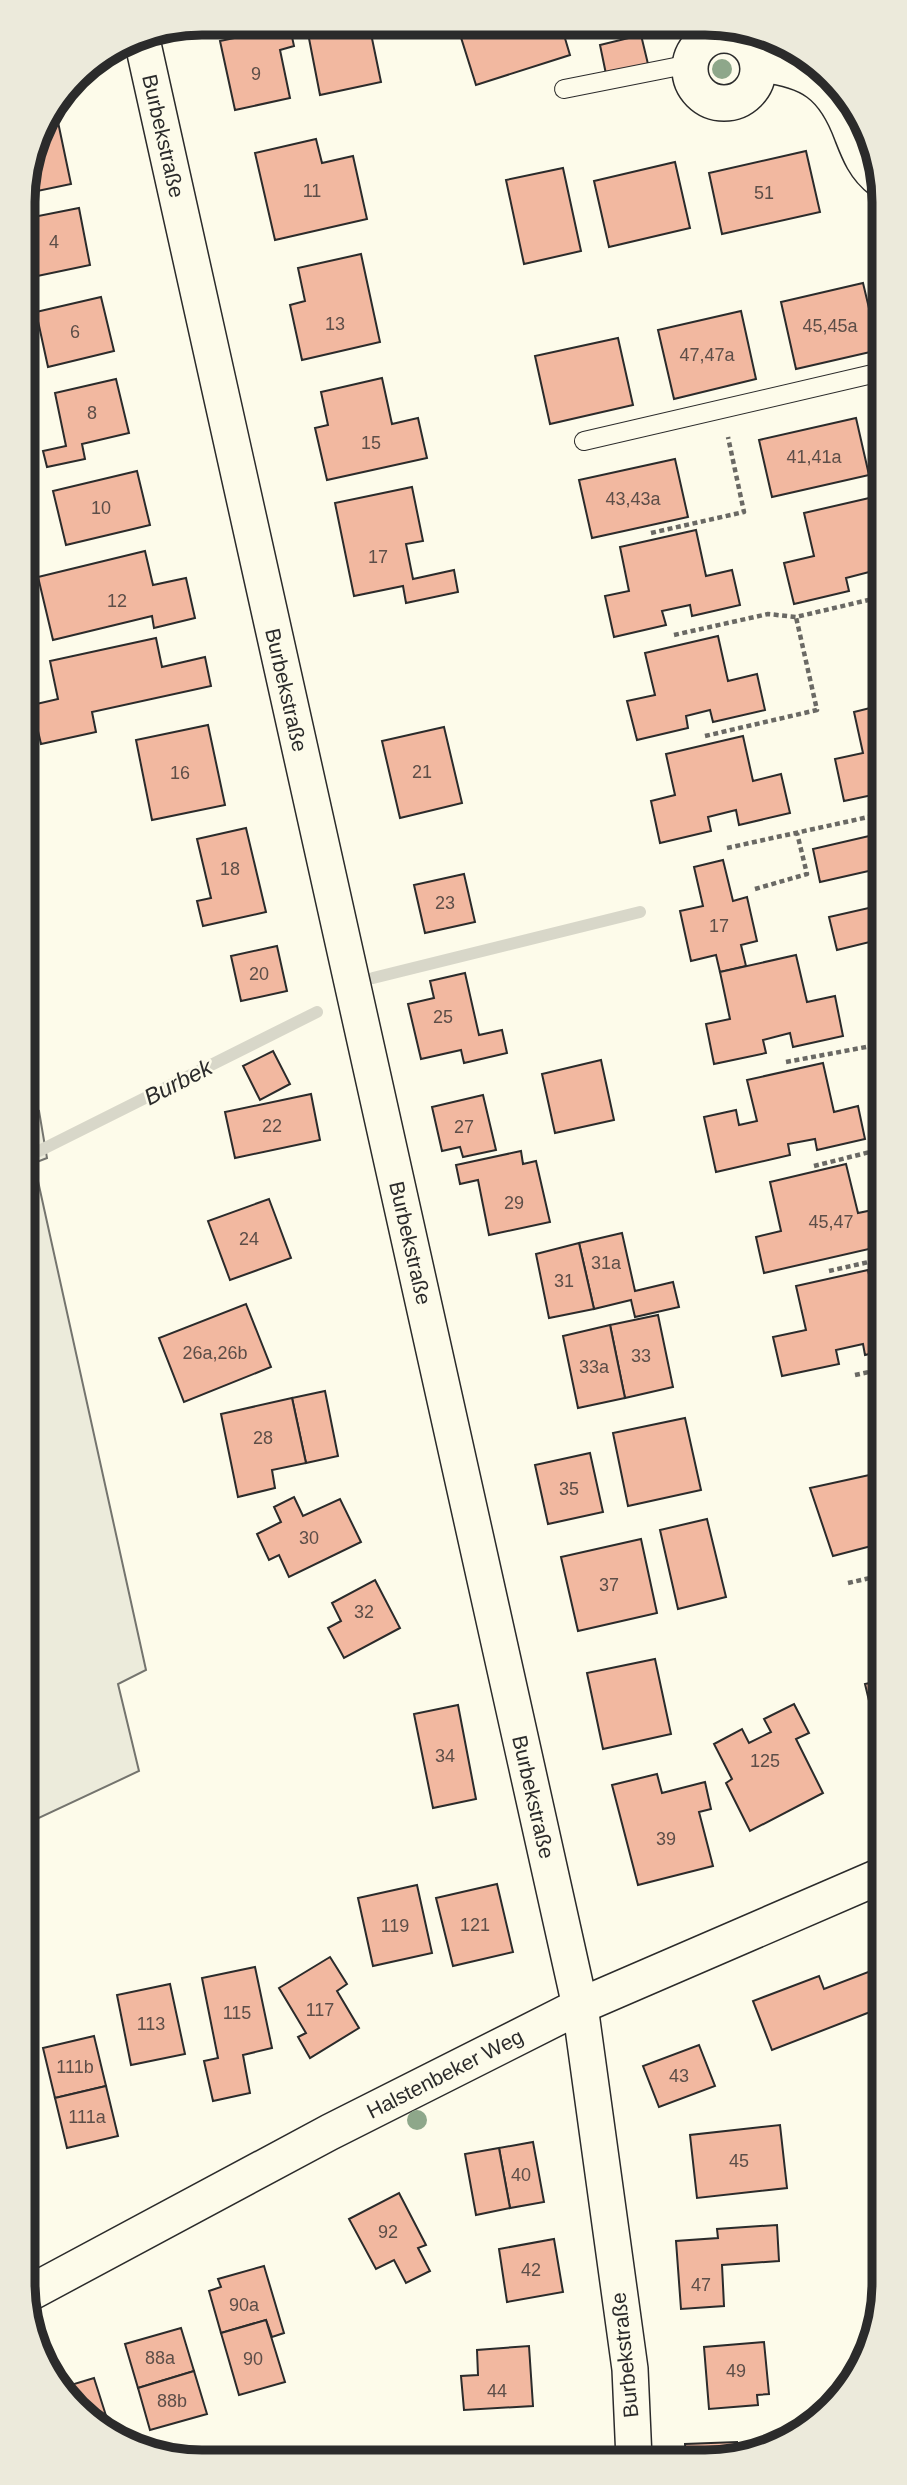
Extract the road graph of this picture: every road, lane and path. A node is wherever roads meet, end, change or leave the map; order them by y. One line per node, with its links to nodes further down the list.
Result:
1 (722, 36): 4 (street)
2 (739, 39): 5 (street)
3 (143, 46): 33 (street, Burbekstraße)
4 (690, 64): 5 (street); 6 (lane)
5 (758, 64): 7 (street)
6 (564, 89)
7 (828, 90)
8 (834, 96): 9 (street)
9 (868, 165)
10 (872, 374): 11 (lane)
11 (721, 409): 12 (lane); 13 (path)
12 (584, 441)
13 (651, 533)
14 (872, 599): 15 (path)
15 (796, 617): 16 (path); 17 (path)
16 (674, 635)
17 (705, 736)
18 (872, 816): 19 (path)
19 (797, 833): 20 (path); 21 (path)
20 (727, 848)
21 (755, 889)
22 (872, 1046): 23 (path)
23 (786, 1062)
24 (872, 1152): 25 (path)
25 (814, 1166)
26 (872, 1261): 27 (path)
27 (829, 1271)
28 (872, 1371): 29 (path)
29 (855, 1375)
30 (872, 1577): 31 (path)
31 (848, 1583)
32 (872, 1880): 33 (street, Halstenbeker Weg)
33 (580, 2006): 34 (street, Halstenbeker Weg); 35 (street, Burbekstraße)
34 (35, 2289)
35 (634, 2450)

